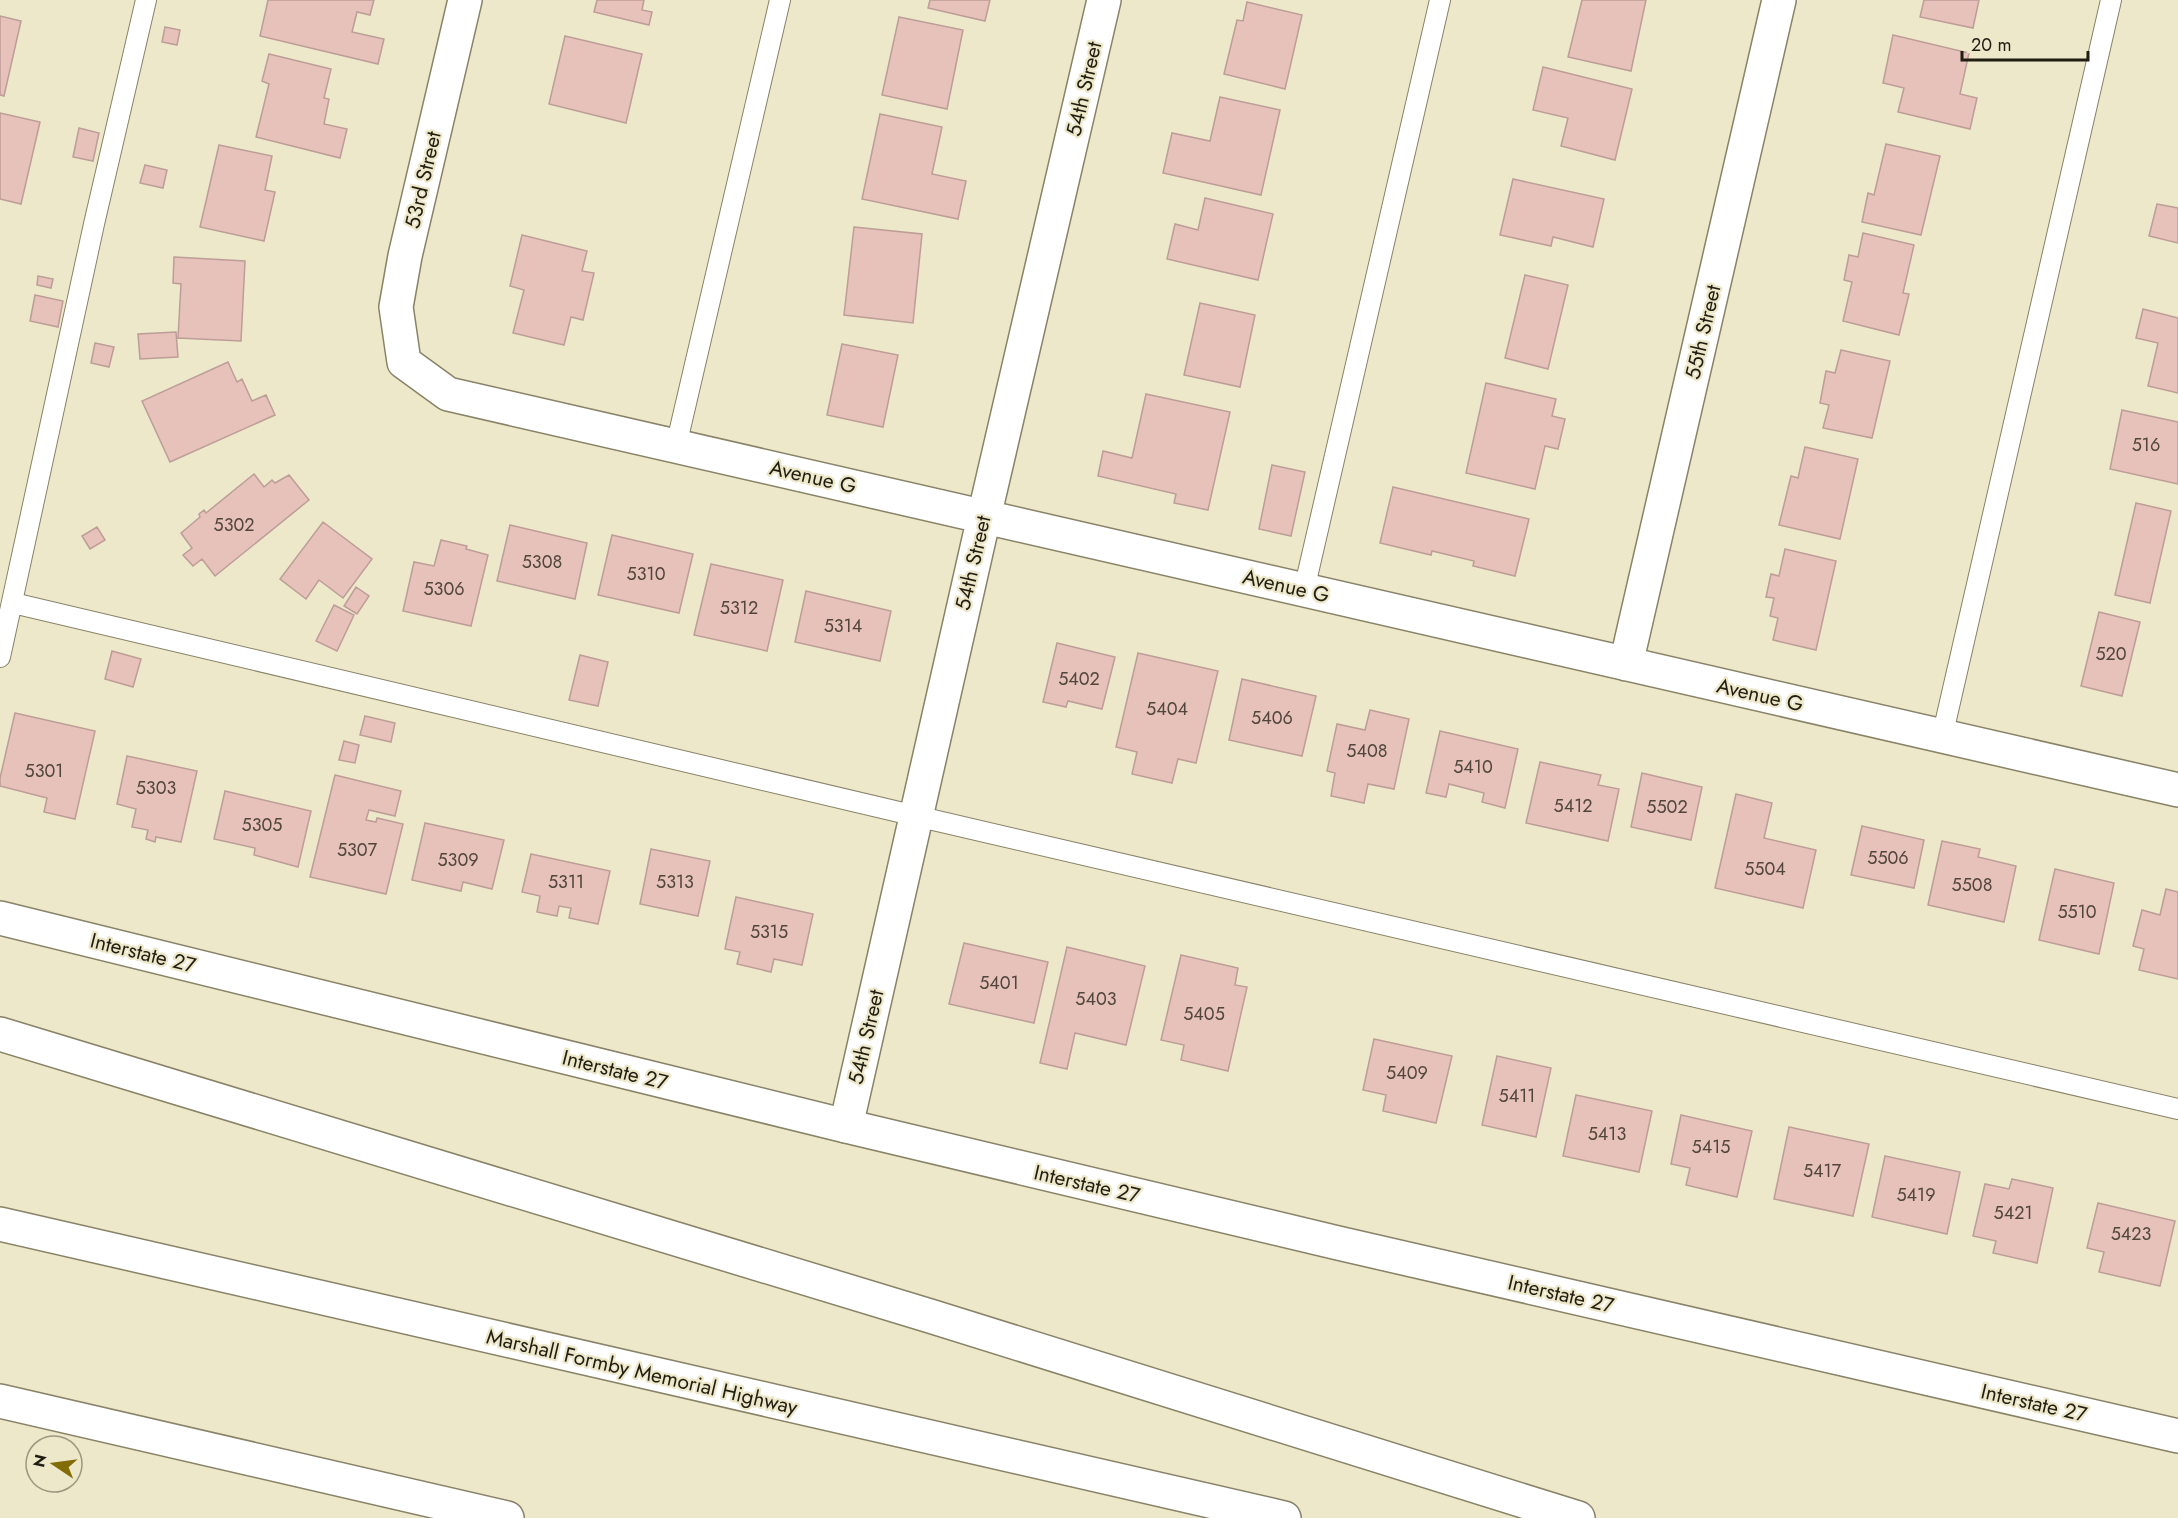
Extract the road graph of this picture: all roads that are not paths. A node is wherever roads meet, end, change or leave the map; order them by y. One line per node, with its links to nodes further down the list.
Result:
1 (146, 0): 12 (lane)
2 (465, 0): 8 (main road, 53rd Street)
3 (780, 0): 9 (lane)
4 (1104, 0): 10 (main road, 54th Street)
5 (1440, 0): 11 (lane)
6 (1779, 0): 14 (main road, 55th Street)
7 (2111, 0): 15 (lane)
8 (404, 362): 9 (main road, Avenue G)
9 (676, 446): 10 (main road, Avenue G)
10 (984, 517): 11 (main road, Avenue G); 17 (main road, 54th Street)
11 (1304, 590): 14 (main road, Avenue G)
12 (13, 603): 13 (lane); 17 (lane)
13 (0, 657)
14 (1626, 664): 15 (main road, Avenue G)
15 (1942, 737): 16 (main road, Avenue G)
16 (2178, 790)
17 (916, 816): 20 (lane); 21 (main road, 54th Street)
18 (0, 918): 21 (main road, Interstate 27)
19 (0, 1034): 27 (main road)
20 (2178, 1109)
21 (846, 1126): 24 (main road, Interstate 27)
22 (0, 1224): 26 (main road, Marshall Formby Memorial Highway)
23 (0, 1401): 25 (main road)
24 (2178, 1436)
25 (507, 1518)
26 (1284, 1518)
27 (1578, 1518)

